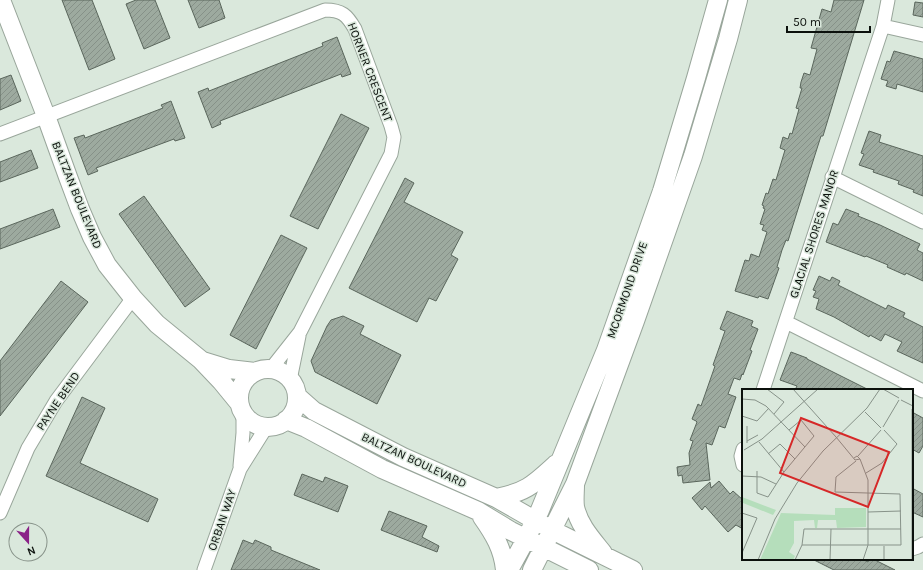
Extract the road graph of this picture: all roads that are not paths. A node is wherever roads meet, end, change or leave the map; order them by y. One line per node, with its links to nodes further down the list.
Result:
1 (0, 0): 7 (main road, BALTZAN BOULEVARD)
2 (718, 0): 22 (main road, MCORMOND DRIVE)
3 (738, 0): 24 (main road, MCORMOND DRIVE)
4 (888, 0): 5 (street, GLACIAL SHORES MANOR)
5 (883, 26): 6 (street); 9 (street, GLACIAL SHORES MANOR)
6 (923, 35)
7 (46, 116): 8 (street, HORNER CRESCENT); 11 (main road, BALTZAN BOULEVARD); 13 (street, HORNER CRESCENT)
8 (0, 134)
9 (832, 177): 10 (street); 12 (street, GLACIAL SHORES MANOR)
10 (923, 222)
11 (133, 298): 14 (main road, BALTZAN BOULEVARD); 27 (street, PAYNE BEND)
12 (786, 322): 17 (street, GLACIAL SHORES MANOR); 18 (street)
13 (300, 332): 15 (street, HORNER CRESCENT); 16 (street, HORNER CRESCENT)
14 (201, 360): 15 (main road, BALTZAN BOULEVARD); 19 (main road, BALTZAN BOULEVARD)
15 (263, 371): 16 (main road); 19 (main road)
16 (293, 388): 20 (main road); 25 (main road, BALTZAN BOULEVARD)
17 (763, 389)
18 (923, 391)
19 (241, 408): 21 (main road); 23 (street, ORBAN WAY)
20 (286, 420): 21 (main road); 26 (main road, BALTZAN BOULEVARD)
21 (267, 426): 23 (street, ORBAN WAY)
22 (560, 460): 25 (main road); 28 (main road, MCORMOND DRIVE)
23 (240, 469): 34 (street, ORBAN WAY)
24 (575, 484): 29 (main road, MCORMOND DRIVE); 33 (main road)
25 (496, 498): 28 (main road, BALTZAN BOULEVARD)
26 (478, 511): 28 (main road, BALTZAN BOULEVARD); 35 (main road)
27 (0, 513)
28 (531, 529): 29 (main road); 31 (main road); 36 (main road, MCORMOND DRIVE)
29 (552, 530): 31 (main road, MCORMOND DRIVE); 33 (main road)
30 (923, 544): 32 (street)
31 (543, 548): 37 (main road, MCORMOND DRIVE); 38 (main road)
32 (913, 549)
33 (607, 558): 39 (main road)
34 (204, 570)
35 (505, 570)
36 (509, 570)
37 (532, 570)
38 (589, 570)
39 (633, 570)

